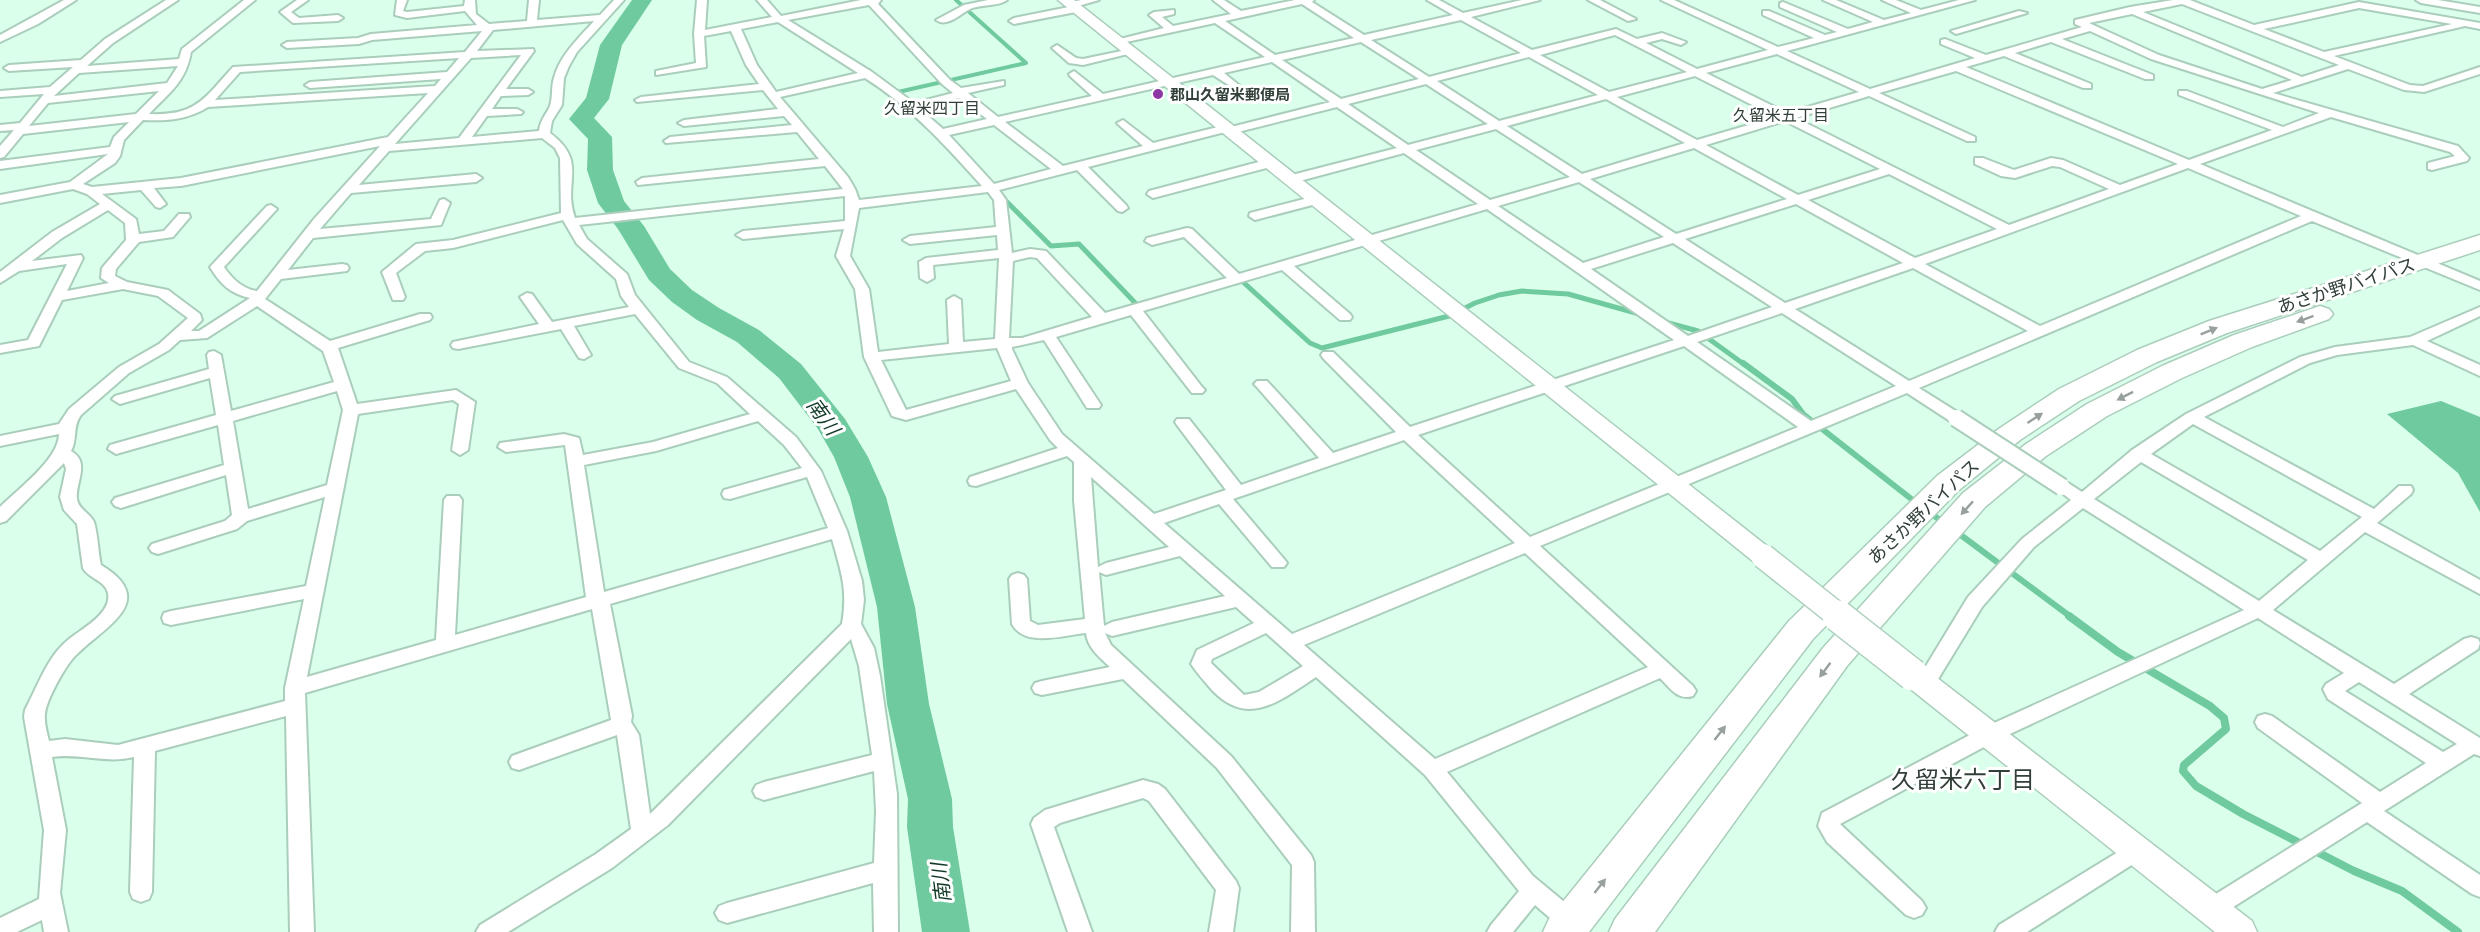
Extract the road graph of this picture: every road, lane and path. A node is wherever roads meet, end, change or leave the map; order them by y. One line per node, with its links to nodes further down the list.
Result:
1 (71, 0): 59 (street)
2 (173, 0): 76 (street)
3 (250, 0): 74 (street)
4 (303, 0): 37 (street)
5 (402, 0): 26 (street)
6 (534, 0): 46 (street)
7 (619, 0): 38 (street)
8 (702, 0): 56 (street)
9 (762, 0): 39 (street)
10 (884, 0): 23 (street)
11 (1002, 0): 41 (street)
12 (1094, 0): 27 (street)
13 (1218, 0): 35 (street)
14 (1305, 0): 35 (street); 60 (street)
15 (1432, 0): 36 (street)
16 (1535, 0): 36 (street)
17 (1593, 0): 40 (street)
18 (1694, 0): 25 (street)
19 (1828, 0): 44 (street)
20 (1887, 0): 32 (street)
21 (2181, 0): 29 (street); 51 (street)
22 (2421, 0): 30 (street)
23 (868, 1): 39 (street); 100 (street)
24 (1960, 1): 32 (street)
25 (1671, 2): 67 (street)
26 (469, 4): 52 (street)
27 (1070, 4): 43 (street); 65 (street)
28 (1783, 6): 55 (street)
29 (2130, 10): 50 (street); 88 (street)
30 (2480, 10)
31 (1171, 12): 53 (street)
32 (1926, 12): 44 (street); 47 (street)
33 (1766, 13): 57 (street)
34 (2022, 13): 47 (street)
35 (1240, 15): 42 (street)
36 (1461, 16): 60 (street); 70 (street)
37 (338, 18)
38 (600, 18): 46 (street); 128 (street)
39 (779, 19): 49 (street); 83 (street)
40 (1631, 19)
41 (941, 20)
42 (1217, 20): 53 (street); 73 (street)
43 (1014, 21)
44 (1883, 23): 55 (street)
45 (2467, 23): 48 (street); 51 (street); 71 (street)
46 (532, 25): 52 (street)
47 (1973, 26): 54 (street)
48 (2480, 26)
49 (735, 28): 56 (street); 97 (street)
50 (2089, 28): 58 (street); 103 (street)
51 (2253, 28): 71 (street)
52 (489, 29): 64 (street); 69 (street)
53 (1171, 29): 65 (street)
54 (1956, 31)
55 (1846, 32): 57 (street)
56 (699, 34): 82 (street)
57 (1823, 38): 67 (street)
58 (2049, 38): 68 (street); 86 (street)
59 (0, 39)
60 (1365, 39): 73 (street); 87 (street)
61 (1636, 42): 62 (street); 70 (street); 81 (street)
62 (1681, 42)
63 (1945, 42): 72 (street)
64 (287, 45)
65 (1124, 46): 66 (street); 89 (street)
66 (1057, 48)
67 (1776, 50): 81 (street); 101 (street)
68 (2003, 52): 72 (street); 94 (street)
69 (469, 54): 85 (street); 99 (street); 110 (street)
70 (1529, 54): 87 (street); 105 (street)
71 (2324, 56): 75 (street)
72 (1984, 58): 77 (street)
73 (1275, 59): 80 (street); 109 (street)
74 (184, 62): 76 (street); 92 (street)
75 (2349, 65): 79 (street); 88 (street)
76 (79, 67): 78 (street); 96 (street)
77 (1956, 67): 101 (street); 141 (street)
78 (9, 69)
79 (2480, 70)
80 (1216, 72): 89 (street); 93 (street)
81 (1695, 72): 105 (street); 117 (street)
82 (660, 73)
83 (868, 74): 97 (street); 127 (street)
84 (1074, 74): 106 (street)
85 (451, 75): 91 (street); 95 (street)
86 (2149, 77)
87 (1427, 80): 109 (street); 121 (street)
88 (2301, 80): 103 (street)
89 (1168, 82): 106 (street); 125 (street)
90 (1000, 83): 100 (street)
91 (310, 85)
92 (171, 86): 107 (street); 116 (street)
93 (1235, 86)
94 (2087, 86)
95 (438, 89): 110 (street); 132 (street)
96 (53, 90): 104 (street); 107 (street)
97 (769, 91): 108 (street); 113 (street)
98 (528, 92): 99 (street)
99 (498, 93): 114 (street)
100 (960, 93): 111 (street); 118 (street)
101 (1867, 93): 117 (street); 129 (street)
102 (2183, 93): 126 (street)
103 (2262, 93): 115 (street)
104 (0, 94)
105 (1607, 96): 121 (street); 133 (street)
106 (1100, 97): 118 (street)
107 (44, 100): 123 (street)
108 (641, 100)
109 (1339, 102): 125 (street); 135 (street)
110 (205, 104): 116 (street)
111 (918, 105)
112 (517, 112): 114 (street)
113 (786, 112): 119 (street); 124 (street)
114 (483, 113): 131 (street)
115 (2331, 113): 126 (street); 144 (street)
116 (140, 117): 123 (street); 136 (street)
117 (1784, 117): 133 (street); 146 (street)
118 (995, 120): 127 (street); 145 (street)
119 (684, 123)
120 (1123, 123): 134 (street)
121 (1497, 126): 135 (street); 148 (street)
122 (0, 128): 123 (street)
123 (21, 128): 137 (street)
124 (800, 128): 130 (street); 139 (street)
125 (1228, 129): 134 (street); 140 (street)
126 (2284, 131): 141 (street)
127 (941, 132): 153 (street)
128 (544, 134): 131 (street); 171 (street)
129 (1971, 139)
130 (670, 141)
131 (462, 142): 132 (street)
132 (389, 144): 152 (street); 155 (street)
133 (1696, 144): 148 (street); 161 (street)
134 (1151, 147): 143 (street)
135 (1409, 149): 149 (street); 165 (street)
136 (115, 150): 142 (street); 151 (street)
137 (1, 151)
138 (1979, 161): 154 (street)
139 (828, 162): 150 (street); 159 (street)
140 (1270, 163): 149 (street); 157 (street)
141 (2189, 164): 154 (street); 169 (street)
142 (0, 165)
143 (1079, 165): 145 (street); 166 (street)
144 (2432, 166)
145 (1060, 170): 153 (street)
146 (1890, 170): 161 (street); 174 (street)
147 (476, 178): 155 (street)
148 (1578, 178): 165 (street); 178 (street)
149 (1292, 179): 160 (street)
150 (642, 182)
151 (74, 185): 156 (street); 158 (street)
152 (144, 185): 156 (street); 163 (street)
153 (992, 188): 159 (street); 173 (street)
154 (2120, 189): 174 (street)
155 (347, 190): 175 (street)
156 (92, 191): 164 (street)
157 (1153, 194)
158 (0, 199)
159 (851, 199): 171 (street); 172 (street)
160 (1316, 200): 168 (street); 181 (street)
161 (1799, 200): 178 (street); 186 (street)
162 (444, 203): 175 (street)
163 (160, 204)
164 (108, 205): 177 (street); 188 (street)
165 (1489, 205): 181 (street); 190 (street)
166 (1122, 208)
167 (271, 209): 201 (street)
168 (1256, 216)
169 (2312, 216): 184 (street); 212 (street)
170 (184, 217): 177 (street)
171 (569, 219): 199 (street); 203 (street)
172 (851, 224): 176 (street); 224 (street)
173 (1003, 230): 179 (street); 183 (street)
174 (2008, 230): 186 (street)
175 (310, 234): 192 (street)
176 (743, 235)
177 (133, 239): 196 (street)
178 (1673, 239): 190 (street); 205 (street)
179 (910, 240)
180 (1152, 241): 195 (street)
181 (1368, 241): 187 (street); 229 (street)
182 (2480, 242): 184 (highway, あさか野バイパス)
183 (1006, 256): 193 (street); 209 (street); 217 (street)
184 (2418, 262): 191 (street); 317 (highway, あさか野バイパス, one-way to 184)
185 (2480, 262): 191 (highway, あさか野バイパス)
186 (1912, 264): 205 (street); 212 (street)
187 (1284, 265): 195 (street); 208 (street)
188 (18, 267): 194 (street); 198 (street)
189 (342, 268): 192 (street)
190 (1581, 268): 216 (street)
191 (2448, 273): 197 (street); 327 (highway, あさか野バイパス, one-way to 327)
192 (276, 275): 201 (street)
193 (927, 278)
194 (0, 279)
195 (1236, 279): 204 (street)
196 (123, 285): 198 (street); 214 (street)
197 (2480, 286)
198 (57, 297): 221 (street)
199 (398, 297)
200 (527, 297): 211 (street)
201 (258, 298): 214 (street); 219 (street)
202 (954, 300): 220 (street)
203 (638, 309): 210 (street); 235 (street)
204 (1134, 309): 209 (street); 231 (street)
205 (1781, 309): 216 (street); 230 (street)
206 (2480, 311): 215 (street)
207 (425, 317): 219 (street)
208 (1345, 317)
209 (1102, 319): 213 (street)
210 (565, 324): 211 (street); 222 (street)
211 (548, 327): 218 (street)
212 (2038, 331): 230 (street)
213 (1048, 335): 217 (street); 233 (street)
214 (179, 336): 240 (street)
215 (2414, 340): 225 (street); 236 (street)
216 (1686, 341): 229 (street); 239 (street)
217 (1004, 343): 220 (street); 226 (street)
218 (458, 345)
219 (327, 346): 227 (street)
220 (956, 347): 224 (street)
221 (0, 349)
222 (584, 355)
223 (1328, 355): 241 (street)
224 (871, 357): 226 (street)
225 (2480, 371)
226 (1020, 383): 248 (street)
227 (343, 384): 234 (street); 237 (street)
228 (1262, 384): 249 (street)
229 (1549, 385): 241 (street); 254 (street)
230 (1908, 387): 239 (street); 260 (street, bridge)
231 (1197, 390)
232 (120, 399): 237 (street)
233 (1093, 405)
234 (351, 410): 245 (street); 255 (street)
235 (762, 415): 250 (street); 252 (street)
236 (2192, 417): 247 (street); 264 (street)
237 (224, 418): 244 (street); 251 (street)
238 (1183, 422): 258 (street)
239 (1809, 427): 254 (street)
240 (67, 428): 242 (street); 246 (street)
241 (1407, 434): 249 (street); 267 (street)
242 (0, 441)
243 (506, 447): 250 (street)
244 (116, 449)
245 (460, 450)
246 (63, 453): 262 (street); 300 (street)
247 (2138, 454): 260 (street); 270 (street)
248 (1075, 456): 253 (street); 265 (street); 282 (street)
249 (1330, 460): 258 (street)
250 (575, 461): 277 (street)
251 (232, 468): 261 (street); 263 (street)
252 (812, 470): 257 (street); 266 (street)
253 (976, 481)
254 (1671, 484): 267 (street); 290 (street, bridge)
255 (334, 489): 263 (street); 275 (street)
256 (2405, 490): 264 (street)
257 (730, 494)
258 (1230, 495): 265 (street); 271 (street)
259 (453, 500): 284 (street)
260 (2083, 500): 278 (street); 290 (street)
261 (121, 502)
262 (0, 517)
263 (241, 517): 268 (street)
264 (2370, 520): 270 (street); 274 (street)
265 (1153, 521): 269 (street)
266 (838, 531): 277 (street); 281 (street)
267 (1528, 543): 283 (street); 287 (street)
268 (158, 548)
269 (1184, 549): 272 (street); 276 (street)
270 (2322, 560): 278 (street)
271 (1278, 563)
272 (1106, 569)
273 (1018, 579): 282 (street)
274 (2480, 588)
275 (314, 591): 279 (street); 294 (street)
276 (1241, 599): 280 (street); 282 (street)
277 (600, 601): 284 (street); 296 (street)
278 (2260, 610): 289 (street); 297 (street)
279 (171, 618)
280 (1269, 624): 283 (street); 286 (street)
281 (851, 625): 301 (street); 307 (street)
282 (1103, 627): 288 (street)
283 (1290, 643): 286 (street)
284 (445, 644): 294 (street)
285 (2471, 644): 293 (street)
286 (1317, 667): 304 (street)
287 (1662, 669): 292 (street); 304 (street)
288 (1126, 671): 291 (street); 325 (street)
289 (2360, 672): 293 (street); 303 (street)
290 (1919, 679): 297 (street)
291 (1042, 688)
292 (1686, 692)
293 (2394, 694): 299 (street)
294 (295, 697): 298 (street); 320 (street)
295 (2265, 722): 306 (street)
296 (620, 724): 302 (street); 307 (street)
297 (1990, 734): 308 (street); 314 (street)
298 (145, 746): 300 (street); 312 (street)
299 (2476, 746): 303 (street)
300 (40, 752): 313 (street)
301 (883, 760): 305 (street); 309 (street)
302 (519, 762)
303 (2443, 763): 306 (street)
304 (1432, 769): 311 (street)
305 (764, 791)
306 (2373, 807): 310 (street); 315 (street)
307 (642, 833): 321 (street)
308 (2136, 850): 315 (street); 328 (street)
309 (885, 870): 316 (street); 322 (street)
310 (2480, 887)
311 (1533, 891): 317 (street); 326 (street)
312 (141, 892)
313 (51, 904): 318 (street); 319 (street)
314 (1914, 908)
315 (2211, 909): 329 (street)
316 (727, 913)
317 (1568, 927)
318 (0, 929)
319 (56, 932)
320 (302, 932)
321 (488, 932)
322 (886, 932)
323 (1080, 932): 324 (street)
324 (1221, 932)
325 (1303, 932)
326 (1499, 932)
327 (1630, 932)
328 (2007, 932)
329 (2240, 932)

